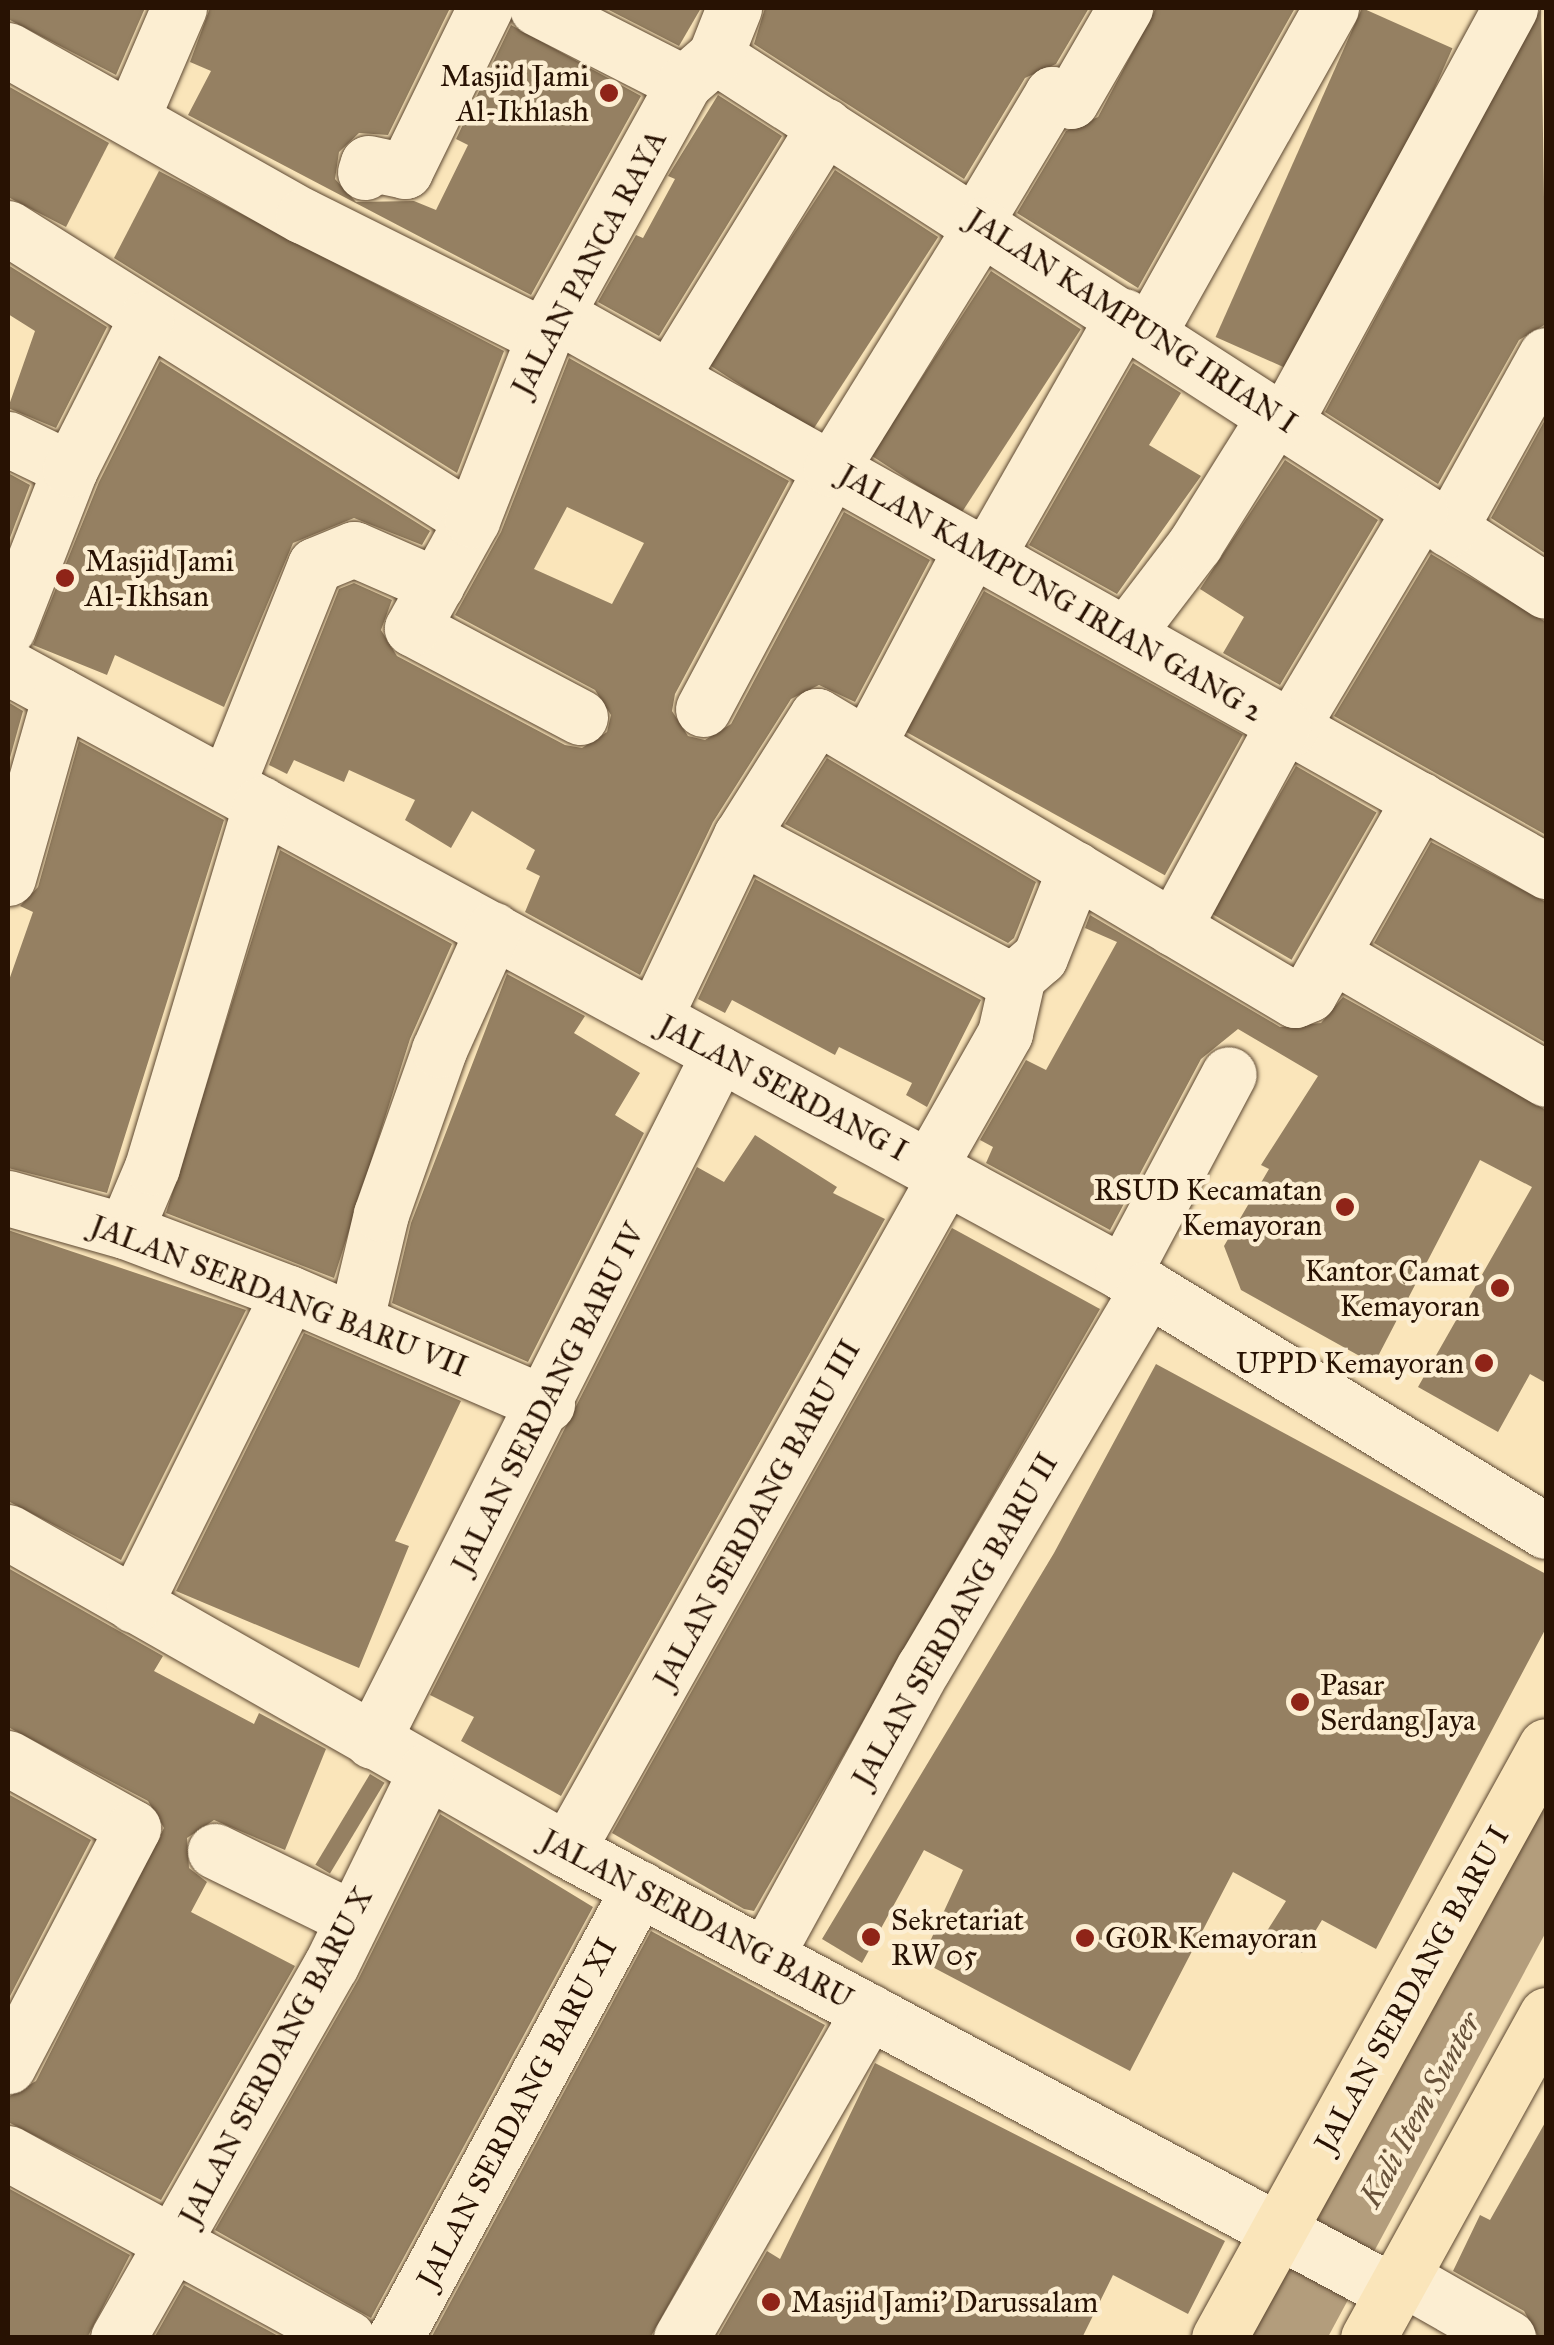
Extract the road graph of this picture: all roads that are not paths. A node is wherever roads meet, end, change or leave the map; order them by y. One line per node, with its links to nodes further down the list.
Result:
1 (180, 8): 9 (street)
2 (485, 8): 11 (street)
3 (542, 8): 7 (street, JALAN KAMPUNG IRIAN I)
4 (1125, 8): 13 (street)
5 (1331, 8): 16 (street)
6 (1510, 8): 19 (street)
7 (711, 49): 10 (street, JALAN KAMPUNG IRIAN I); 15 (street, JALAN PANCA RAYA)
8 (8, 50): 9 (street, JALAN KAMPUNG IRIAN GANG 2)
9 (132, 117): 15 (street, JALAN KAMPUNG IRIAN GANG 2)
10 (821, 132): 13 (street, JALAN KAMPUNG IRIAN I); 18 (street)
11 (365, 172)
12 (8, 228): 14 (street)
13 (977, 229): 16 (street, JALAN KAMPUNG IRIAN I); 21 (street)
14 (146, 318): 22 (street); 23 (street)
15 (550, 326): 18 (street, JALAN KAMPUNG IRIAN GANG 2); 23 (street, JALAN PANCA RAYA)
16 (1127, 326): 19 (street, JALAN KAMPUNG IRIAN I); 25 (street)
17 (1546, 356): 24 (street)
18 (672, 376): 21 (street, JALAN KAMPUNG IRIAN GANG 2)
19 (1275, 422): 24 (street, JALAN KAMPUNG IRIAN I); 29 (street)
20 (8, 439): 22 (street)
21 (831, 468): 25 (street, JALAN KAMPUNG IRIAN GANG 2); 32 (street)
22 (70, 469): 28 (street)
23 (472, 520): 26 (street, JALAN PANCA RAYA)
24 (1424, 521): 27 (street, JALAN KAMPUNG IRIAN I); 34 (street)
25 (981, 550): 29 (street, JALAN KAMPUNG IRIAN GANG 2); 35 (street)
26 (436, 585): 33 (street, JALAN PANCA RAYA); 36 (street)
27 (1546, 590)
28 (8, 628)
29 (1127, 633): 34 (street, JALAN KAMPUNG IRIAN GANG 2)
30 (8, 667): 31 (street, JALAN SERDANG I)
31 (60, 695): 36 (street, JALAN SERDANG I); 41 (street)
32 (703, 709)
33 (580, 717)
34 (1287, 727): 37 (street, JALAN KAMPUNG IRIAN GANG 2); 42 (street)
35 (868, 744): 38 (street); 39 (street)
36 (244, 794): 43 (street, JALAN SERDANG I); 52 (street)
37 (1420, 799): 40 (street, JALAN KAMPUNG IRIAN GANG 2); 44 (street)
38 (741, 836): 45 (street); 46 (street)
39 (1075, 869): 42 (street); 45 (street)
40 (1546, 871)
41 (8, 878)
42 (1173, 928): 44 (street)
43 (493, 930): 46 (street, JALAN SERDANG I); 55 (street)
44 (1333, 954): 49 (street)
45 (1010, 976): 50 (street)
46 (654, 1018): 47 (street, JALAN SERDANG I)
47 (719, 1054): 50 (street, JALAN SERDANG I); 56 (street, JALAN SERDANG BARU IV)
48 (1229, 1074): 53 (street, JALAN SERDANG BARU II)
49 (1546, 1078)
50 (937, 1172): 53 (street, JALAN SERDANG I); 64 (street, JALAN SERDANG BARU III)
51 (12, 1211): 52 (street, JALAN SERDANG BARU VII)
52 (125, 1231): 54 (street, JALAN SERDANG BARU VII)
53 (1135, 1280): 57 (street, JALAN SERDANG I); 68 (street, JALAN SERDANG BARU II)
54 (289, 1293): 55 (street, JALAN SERDANG BARU VII); 59 (street)
55 (356, 1318): 56 (street, JALAN SERDANG BARU VII)
56 (547, 1404): 60 (street, JALAN SERDANG BARU IV)
57 (1546, 1531)
58 (8, 1532): 59 (street, JALAN SERDANG BARU)
59 (134, 1604): 60 (street, JALAN SERDANG BARU)
60 (372, 1740): 63 (street, JALAN SERDANG BARU)
61 (1546, 1746): 73 (main road, JALAN SERDANG BARU I)
62 (8, 1758): 71 (street)
63 (426, 1771): 64 (street, JALAN SERDANG BARU); 67 (street, JALAN SERDANG BARU X)
64 (567, 1850): 66 (street, JALAN SERDANG BARU)
65 (214, 1851): 67 (street)
66 (639, 1888): 68 (street, JALAN SERDANG BARU); 78 (street, JALAN SERDANG BARU XI)
67 (352, 1918): 74 (street, JALAN SERDANG BARU X)
68 (766, 1955): 69 (street, JALAN SERDANG BARU)
69 (868, 2011): 73 (street, JALAN SERDANG BARU); 79 (street)
70 (1546, 2015): 75 (main road)
71 (8, 2066)
72 (8, 2153): 74 (street)
73 (1289, 2238): 75 (street, JALAN SERDANG BARU); 80 (main road, JALAN SERDANG BARU I)
74 (172, 2246): 76 (street, JALAN SERDANG BARU X); 77 (street)
75 (1386, 2298): 81 (street, JALAN SERDANG BARU)
76 (118, 2338)
77 (348, 2338)
78 (396, 2338)
79 (681, 2338)
80 (1219, 2338)
81 (1508, 2338)

